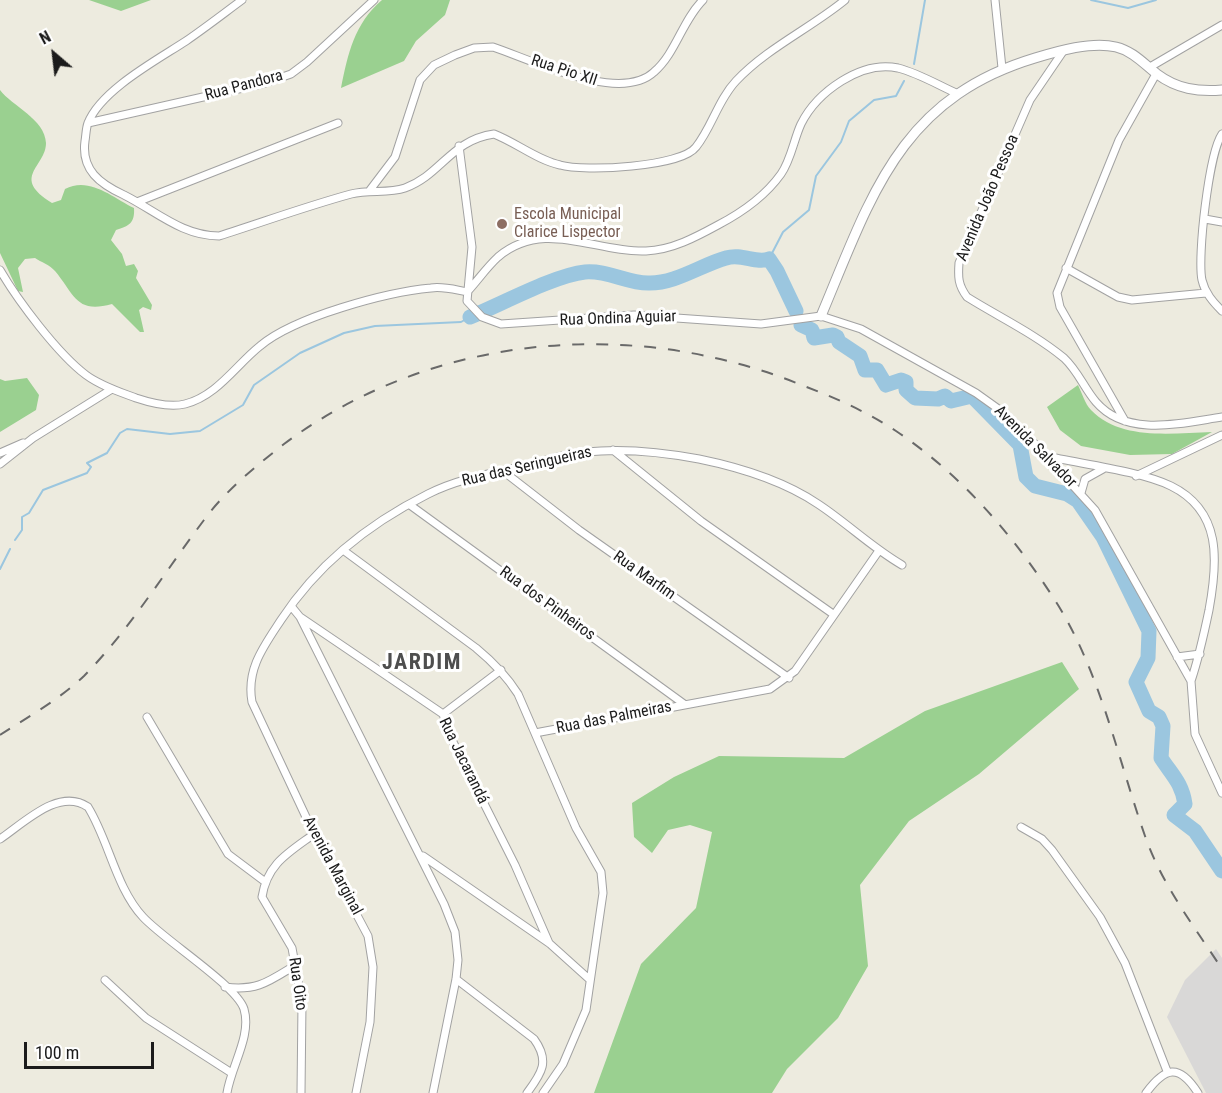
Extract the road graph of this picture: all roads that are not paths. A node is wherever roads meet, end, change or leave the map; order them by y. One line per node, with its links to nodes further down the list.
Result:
1 (242, 0): 12 (street)
2 (374, 0): 12 (street, Rua Pandora)
3 (704, 0): 16 (street, Rua Pio XII)
4 (845, 0): 15 (street)
5 (996, 0): 8 (street)
6 (1222, 25): 9 (street)
7 (1064, 50): 8 (street); 9 (street); 28 (street, Avenida João Pessoa)
8 (1002, 68): 11 (street)
9 (1153, 70): 10 (street); 20 (street)
10 (1222, 90)
11 (956, 93): 22 (street); 25 (street)
12 (88, 123): 17 (street)
13 (338, 123): 17 (street)
14 (1220, 139): 18 (street)
15 (459, 146): 16 (street); 22 (street, Rua Ondina Aguiar)
16 (370, 190): 17 (street)
17 (137, 202)
18 (1205, 219): 19 (street); 23 (street)
19 (1222, 222)
20 (1066, 268): 23 (street); 28 (street)
21 (0, 270): 26 (street)
22 (468, 292): 25 (street, Rua Ondina Aguiar); 26 (street)
23 (1206, 293): 24 (street)
24 (1222, 311)
25 (821, 316): 33 (street, Avenida Salvador)
26 (112, 389): 30 (street)
27 (1222, 417): 28 (street)
28 (1125, 421)
29 (1222, 435): 37 (street)
30 (33, 438): 32 (street); 34 (street)
31 (613, 450): 36 (street, Rua das Seringueiras); 42 (street, Rua das Seringueiras); 46 (street)
32 (0, 453)
33 (1046, 456): 35 (street); 38 (street, Avenida Salvador)
34 (0, 464)
35 (1103, 469): 37 (street); 38 (street)
36 (503, 471): 39 (street, Rua das Seringueiras); 52 (street, Rua Marfim)
37 (1136, 476): 40 (street)
38 (1081, 493): 50 (street, Avenida Salvador)
39 (410, 505): 41 (street, Rua das Seringueiras); 54 (street, Rua dos Pinheiros)
40 (1218, 538): 43 (street)
41 (343, 550): 45 (street, Rua das Seringueiras); 51 (street)
42 (878, 552): 44 (street, Rua das Seringueiras); 46 (street)
43 (1220, 564): 49 (street)
44 (902, 566)
45 (291, 606): 47 (street, Rua Jacarandá); 48 (street, Rua das Seringueiras)
46 (833, 614): 52 (street)
47 (300, 617): 55 (street, Rua Jacarandá); 62 (street)
48 (262, 649): 60 (street, Avenida Marginal)
49 (1200, 654): 50 (street); 53 (street)
50 (1177, 657): 53 (street, Avenida Salvador)
51 (501, 670): 55 (street); 57 (street)
52 (789, 678): 54 (street, Rua das Palmeiras)
53 (1191, 681): 58 (street, Avenida Salvador)
54 (684, 704): 57 (street, Rua das Palmeiras)
55 (443, 714): 64 (street, Rua Jacarandá)
56 (147, 717): 63 (street)
57 (535, 733): 67 (street, Rua das Palmeiras)
58 (1222, 793)
59 (1021, 827): 70 (street)
60 (314, 834): 63 (street); 74 (street, Avenida Marginal)
61 (0, 839): 69 (street)
62 (421, 855): 64 (street); 66 (street)
63 (264, 881): 65 (street, Rua Oito)
64 (549, 943): 67 (street)
65 (294, 966): 69 (street); 73 (street, Rua Oito)
66 (456, 979): 75 (street); 76 (street)
67 (589, 979): 77 (street, Rua das Palmeiras)
68 (105, 980): 71 (street)
69 (225, 987): 71 (street)
70 (1167, 1071): 78 (street); 79 (street)
71 (231, 1072): 72 (street)
72 (227, 1093)
73 (301, 1093)
74 (356, 1093)
75 (433, 1093)
76 (527, 1093)
77 (543, 1093)
78 (1146, 1093)
79 (1198, 1093)

